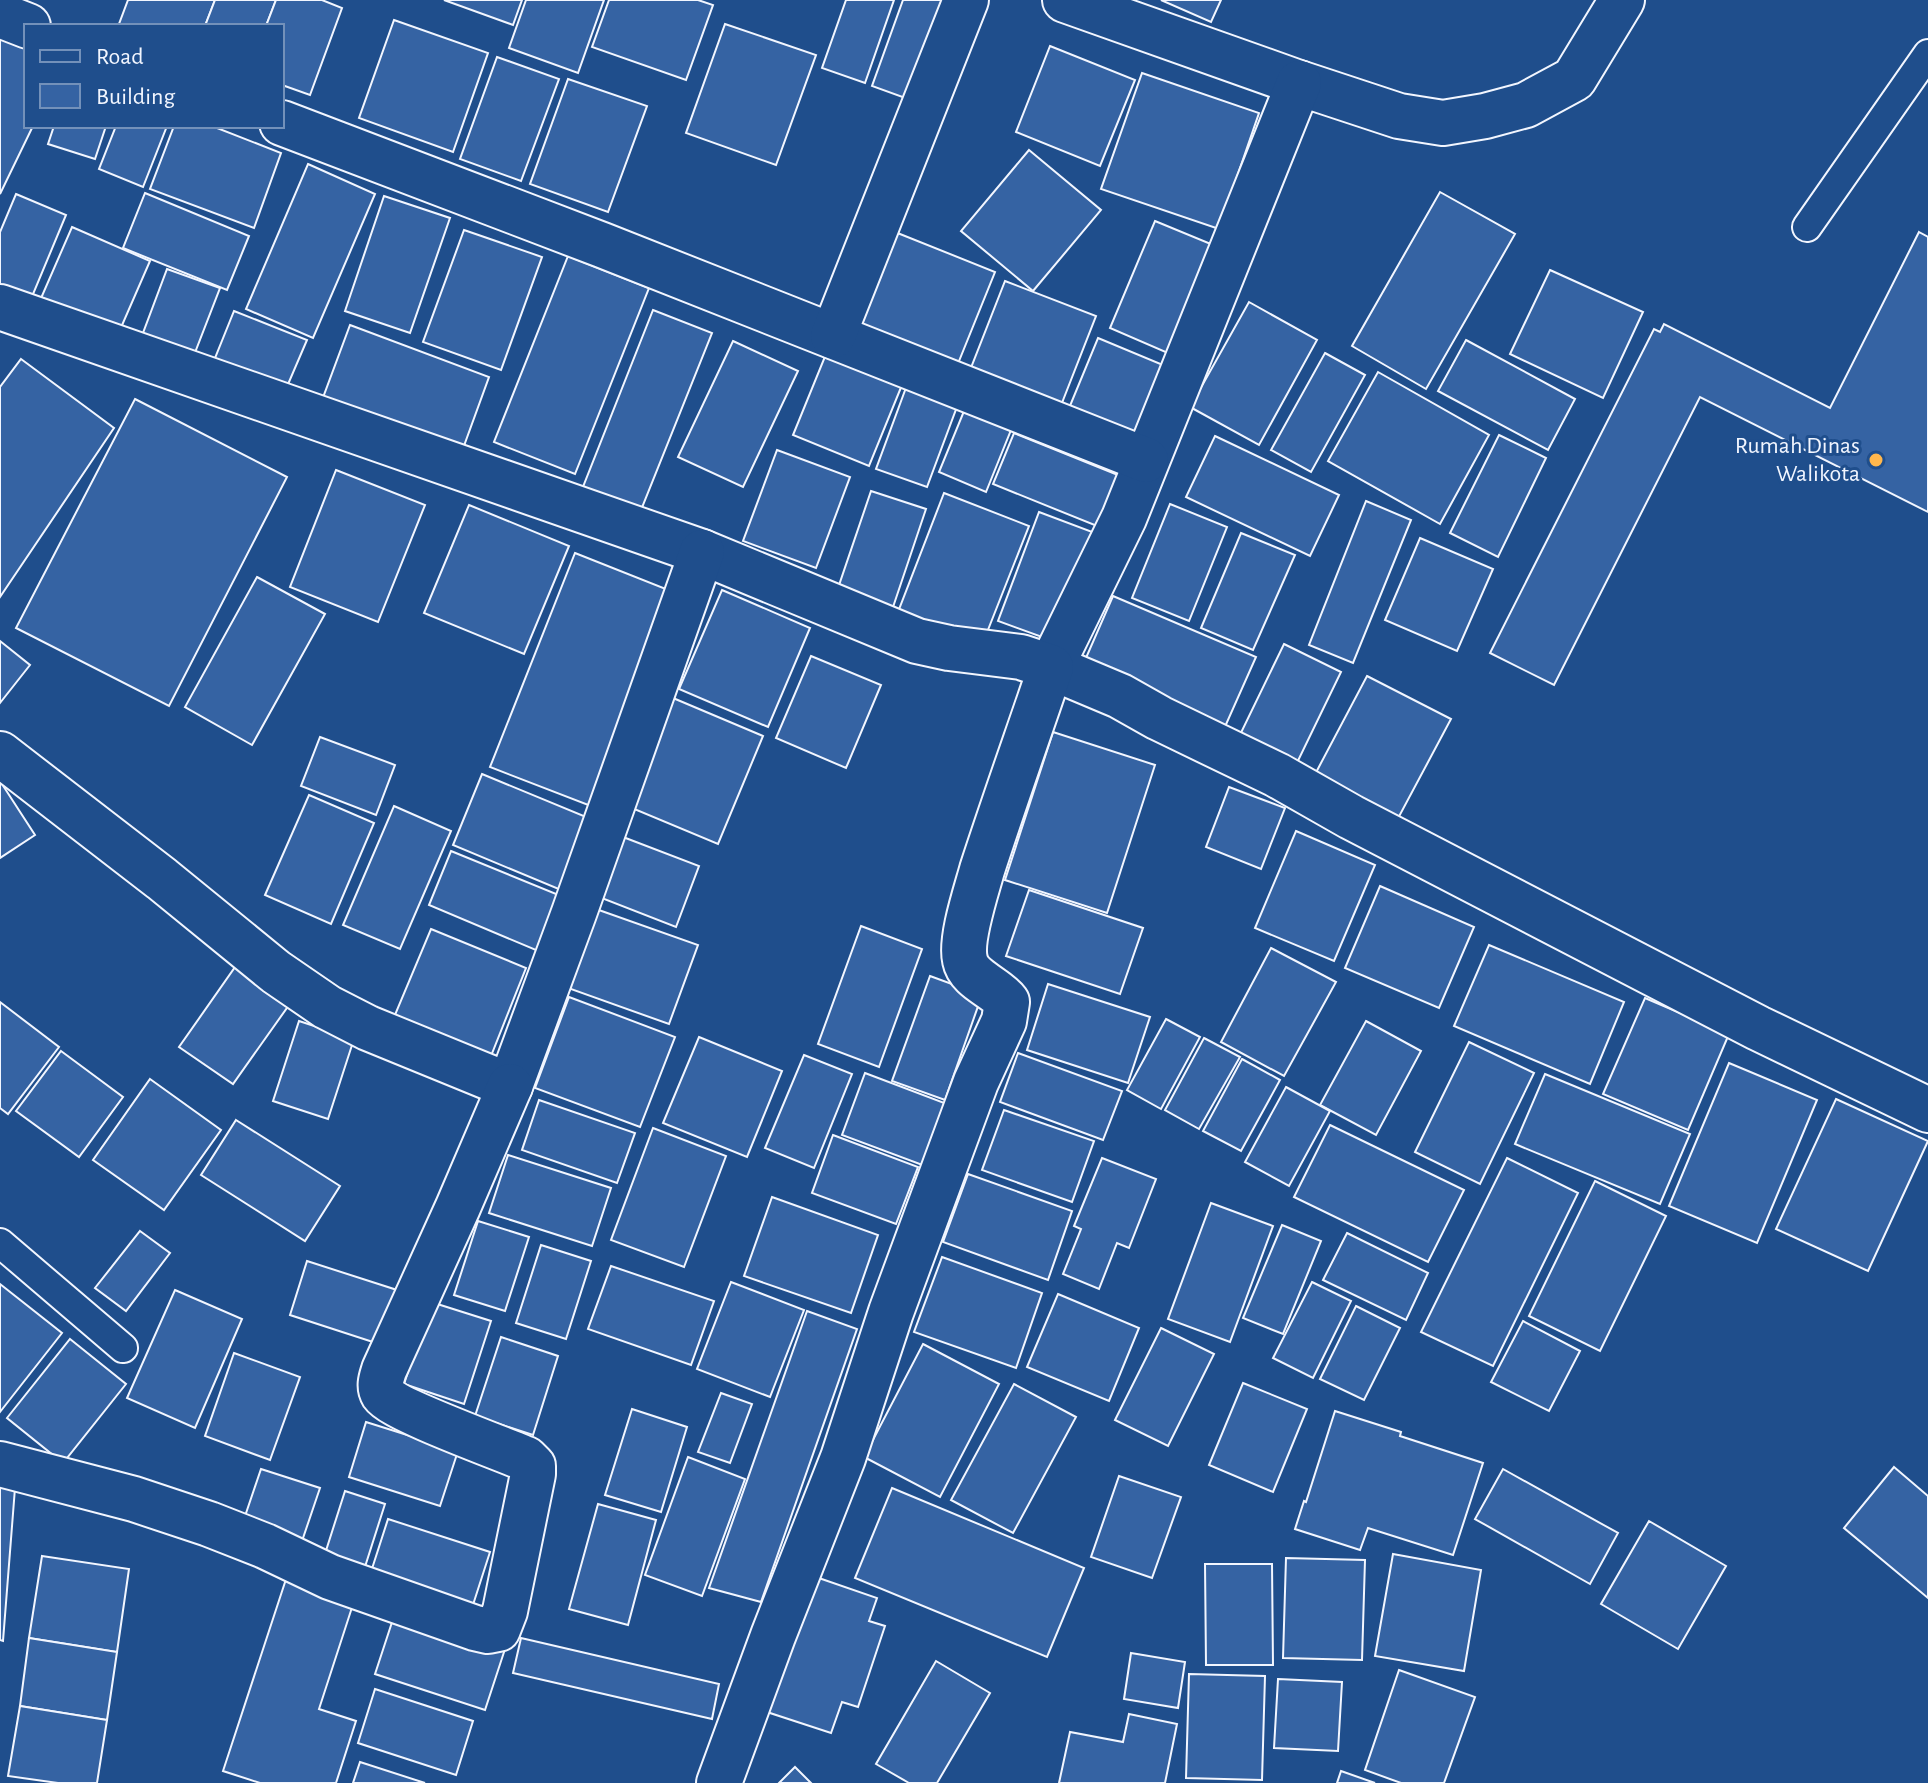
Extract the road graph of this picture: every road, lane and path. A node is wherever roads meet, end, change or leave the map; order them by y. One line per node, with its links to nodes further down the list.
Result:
1 (966, 0): 11 (street)
2 (1065, 0): 7 (street)
3 (1622, 0): 7 (street)
4 (0, 15): 5 (street)
5 (24, 24)
6 (1928, 54): 9 (lane)
7 (1299, 83): 12 (street)
8 (284, 124): 11 (street)
9 (1807, 227)
10 (0, 307): 13 (street)
11 (833, 336): 12 (street)
12 (1146, 460): 14 (street)
13 (702, 552): 14 (street); 16 (street)
14 (1051, 667): 17 (street); 21 (street)
15 (0, 754): 16 (street)
16 (510, 1086): 20 (street)
17 (1928, 1110)
18 (0, 1243): 19 (lane)
19 (123, 1348)
20 (0, 1464)
21 (719, 1783)

